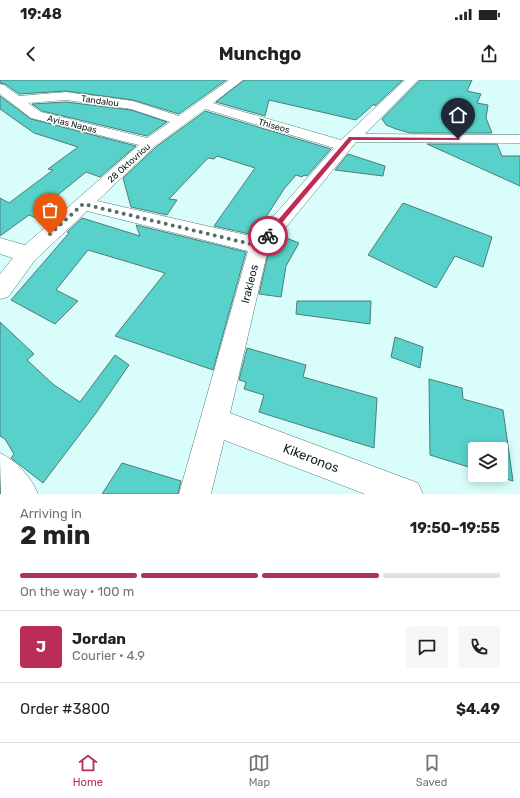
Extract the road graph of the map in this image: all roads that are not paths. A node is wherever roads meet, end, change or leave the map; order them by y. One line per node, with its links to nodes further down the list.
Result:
1 (237, 80): 5 (street, 28 Oktovriou)
2 (412, 80): 8 (street, Irakleos)
3 (0, 88): 4 (street, Ayias Napas)
4 (16, 100): 6 (street, Tandalou); 9 (street, Ayias Napas)
5 (204, 105): 6 (street, 28 Oktovriou); 8 (street, Thiseos)
6 (182, 121): 9 (street, 28 Oktovriou)
7 (520, 139): 8 (street, Thiseos)
8 (347, 142): 12 (street, Irakleos)
9 (150, 143): 10 (street, 28 Oktovriou)
10 (83, 204): 12 (street); 13 (street, 28 Oktovriou)
11 (0, 246): 13 (street)
12 (259, 246): 15 (street, Irakleos)
13 (28, 254): 14 (street, 28 Oktovriou)
14 (0, 290)
15 (215, 422): 18 (street, Irakleos); 19 (street, Kikeronos)
16 (0, 469): 17 (street)
17 (22, 494)
18 (195, 494)
19 (406, 494)

